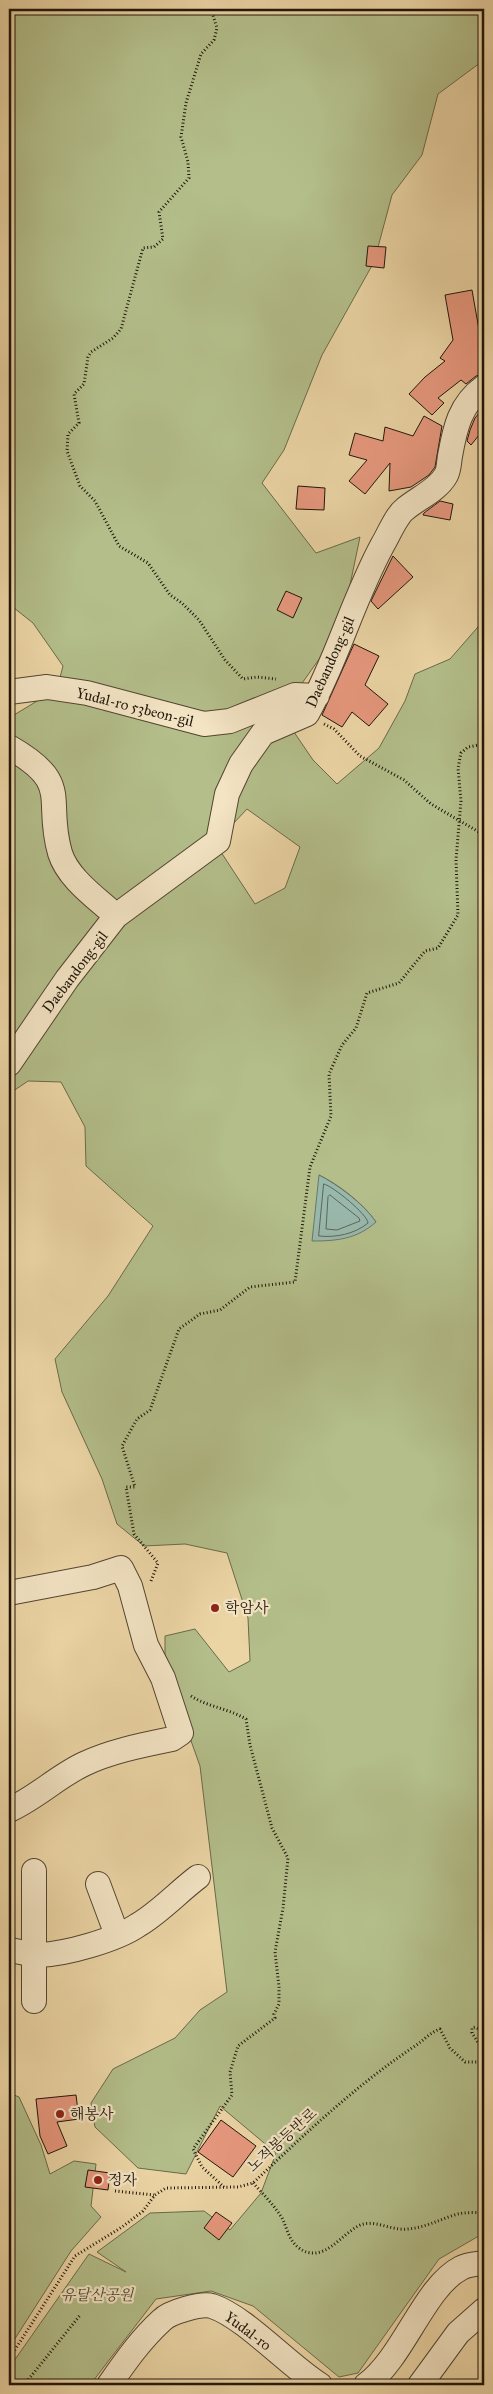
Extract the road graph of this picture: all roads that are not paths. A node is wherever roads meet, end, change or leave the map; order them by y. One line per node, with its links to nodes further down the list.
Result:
1 (484, 387): 3 (street, Daebandong-gil)
2 (9, 692): 3 (street, Yudal-ro 53beon-gil)
3 (311, 706): 5 (street, Daebandong-gil)
4 (9, 747): 5 (street)
5 (116, 916): 6 (street, Daebandong-gil)
6 (9, 1064)
7 (9, 1593): 8 (street)
8 (9, 1810)
9 (34, 1871): 14 (street)
10 (198, 1877): 12 (street)
11 (98, 1884): 12 (street)
12 (117, 1935): 14 (street)
13 (9, 1950): 14 (street)
14 (34, 1954): 15 (street)
15 (34, 2001)
16 (484, 2263): 18 (street)
17 (484, 2310): 21 (street)
18 (375, 2382)
19 (109, 2385): 20 (street, Yudal-ro)
20 (320, 2385)
21 (420, 2385)

